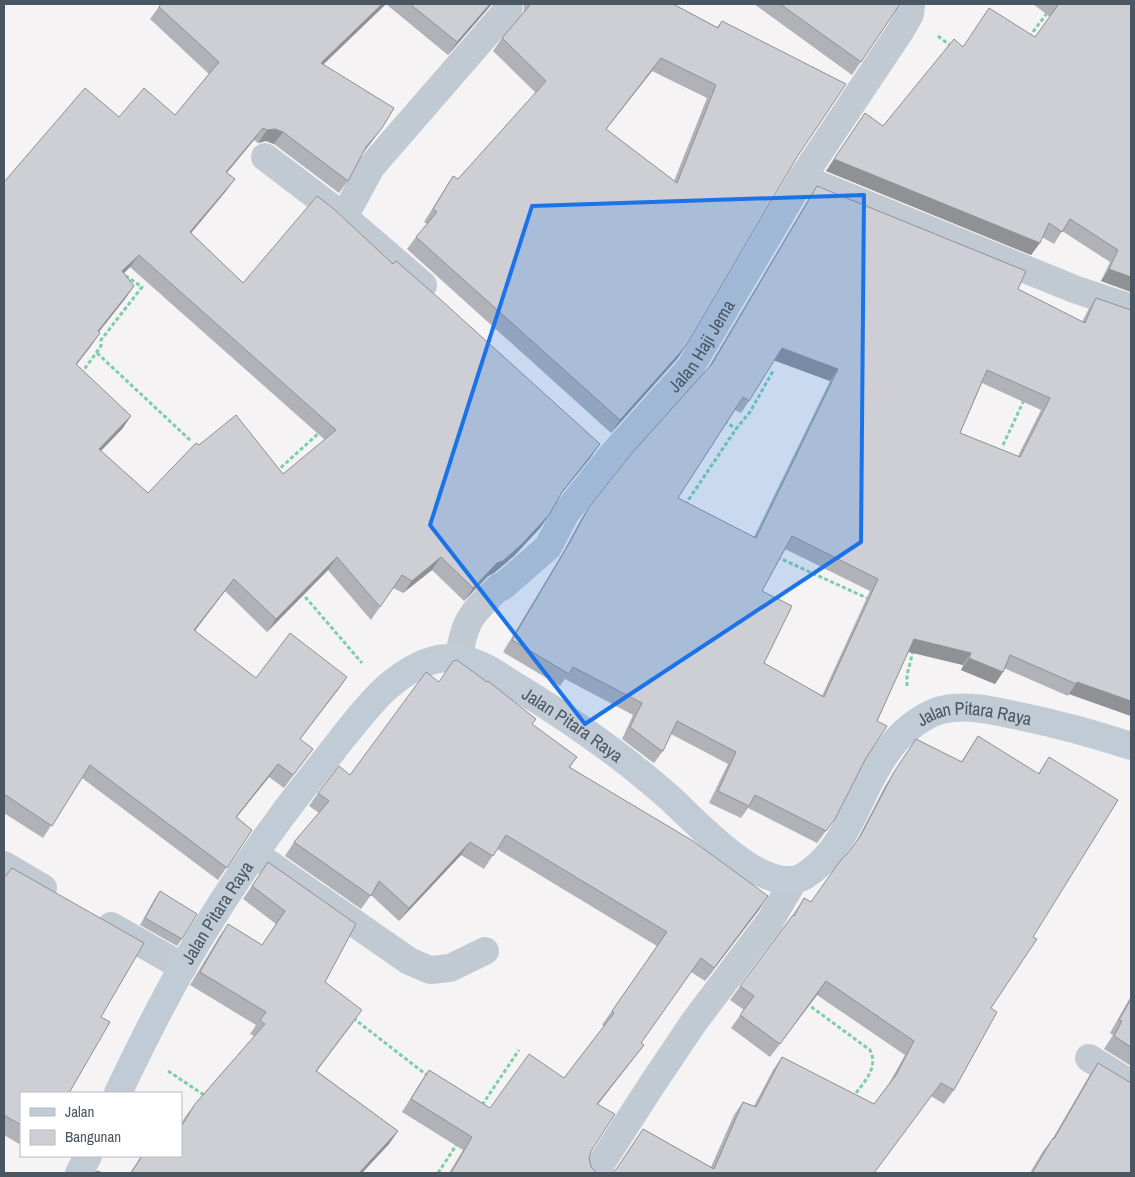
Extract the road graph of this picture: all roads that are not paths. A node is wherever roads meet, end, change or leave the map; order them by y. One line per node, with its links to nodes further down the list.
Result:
1 (509, 8): 5 (street)
2 (910, 9): 4 (street, Jalan Haji Jema)
3 (265, 157): 5 (street)
4 (802, 178): 7 (street); 9 (street, Jalan Haji Jema)
5 (344, 217): 6 (street)
6 (444, 303)
7 (1131, 308)
8 (590, 436): 9 (street)
9 (612, 455): 10 (street, Jalan Haji Jema)
10 (459, 658): 12 (main road, Jalan Pitara Raya); 14 (main road, Jalan Pitara Raya)
11 (1131, 746): 14 (main road, Jalan Pitara Raya)
12 (255, 854): 17 (street); 18 (main road, Jalan Pitara Raya)
13 (4, 864): 15 (street)
14 (794, 880): 24 (street)
15 (63, 899)
16 (89, 914): 18 (street)
17 (485, 951)
18 (183, 967): 21 (main road, Jalan Pitara Raya)
19 (1089, 1058): 20 (street)
20 (1131, 1084)
21 (118, 1092)
22 (88, 1157): 23 (main road)
23 (80, 1173)
24 (596, 1173)

